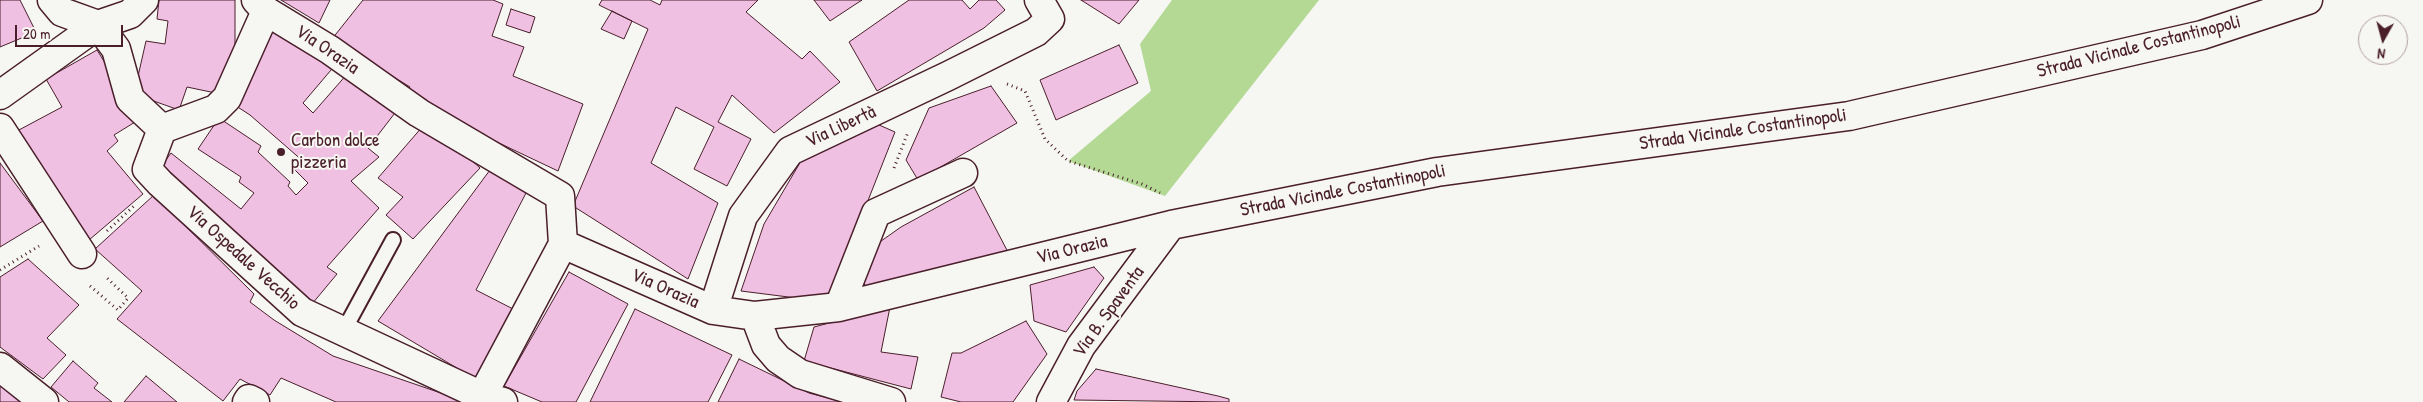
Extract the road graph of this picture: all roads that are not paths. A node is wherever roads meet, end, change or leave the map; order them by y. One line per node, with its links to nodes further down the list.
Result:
1 (52, 0): 6 (street)
2 (144, 0): 6 (street)
3 (2308, 0): 11 (street, Strada Vicinale Costantinopoli)
4 (261, 5): 9 (street); 13 (street, Via Orazia)
5 (1044, 10): 16 (street, Via Libertà)
6 (98, 25): 7 (street); 9 (street)
7 (0, 95)
8 (0, 128): 14 (street)
9 (162, 129): 18 (street, Via Ospedale Vecchio)
10 (963, 173): 15 (street)
11 (1172, 226): 15 (street, Via Orazia); 25 (street, Via B. Spaventa)
12 (393, 240): 18 (lane)
13 (563, 244): 16 (street, Via Orazia); 20 (street)
14 (82, 254)
15 (839, 307): 17 (street, Via Orazia)
16 (713, 310): 17 (street, Via Orazia)
17 (755, 316): 24 (street)
18 (342, 332): 20 (street, Via Ospedale Vecchio)
19 (0, 367): 21 (street)
20 (492, 399)
21 (44, 402)
22 (247, 402): 23 (street)
23 (255, 402)
24 (891, 402)
25 (1051, 402)

